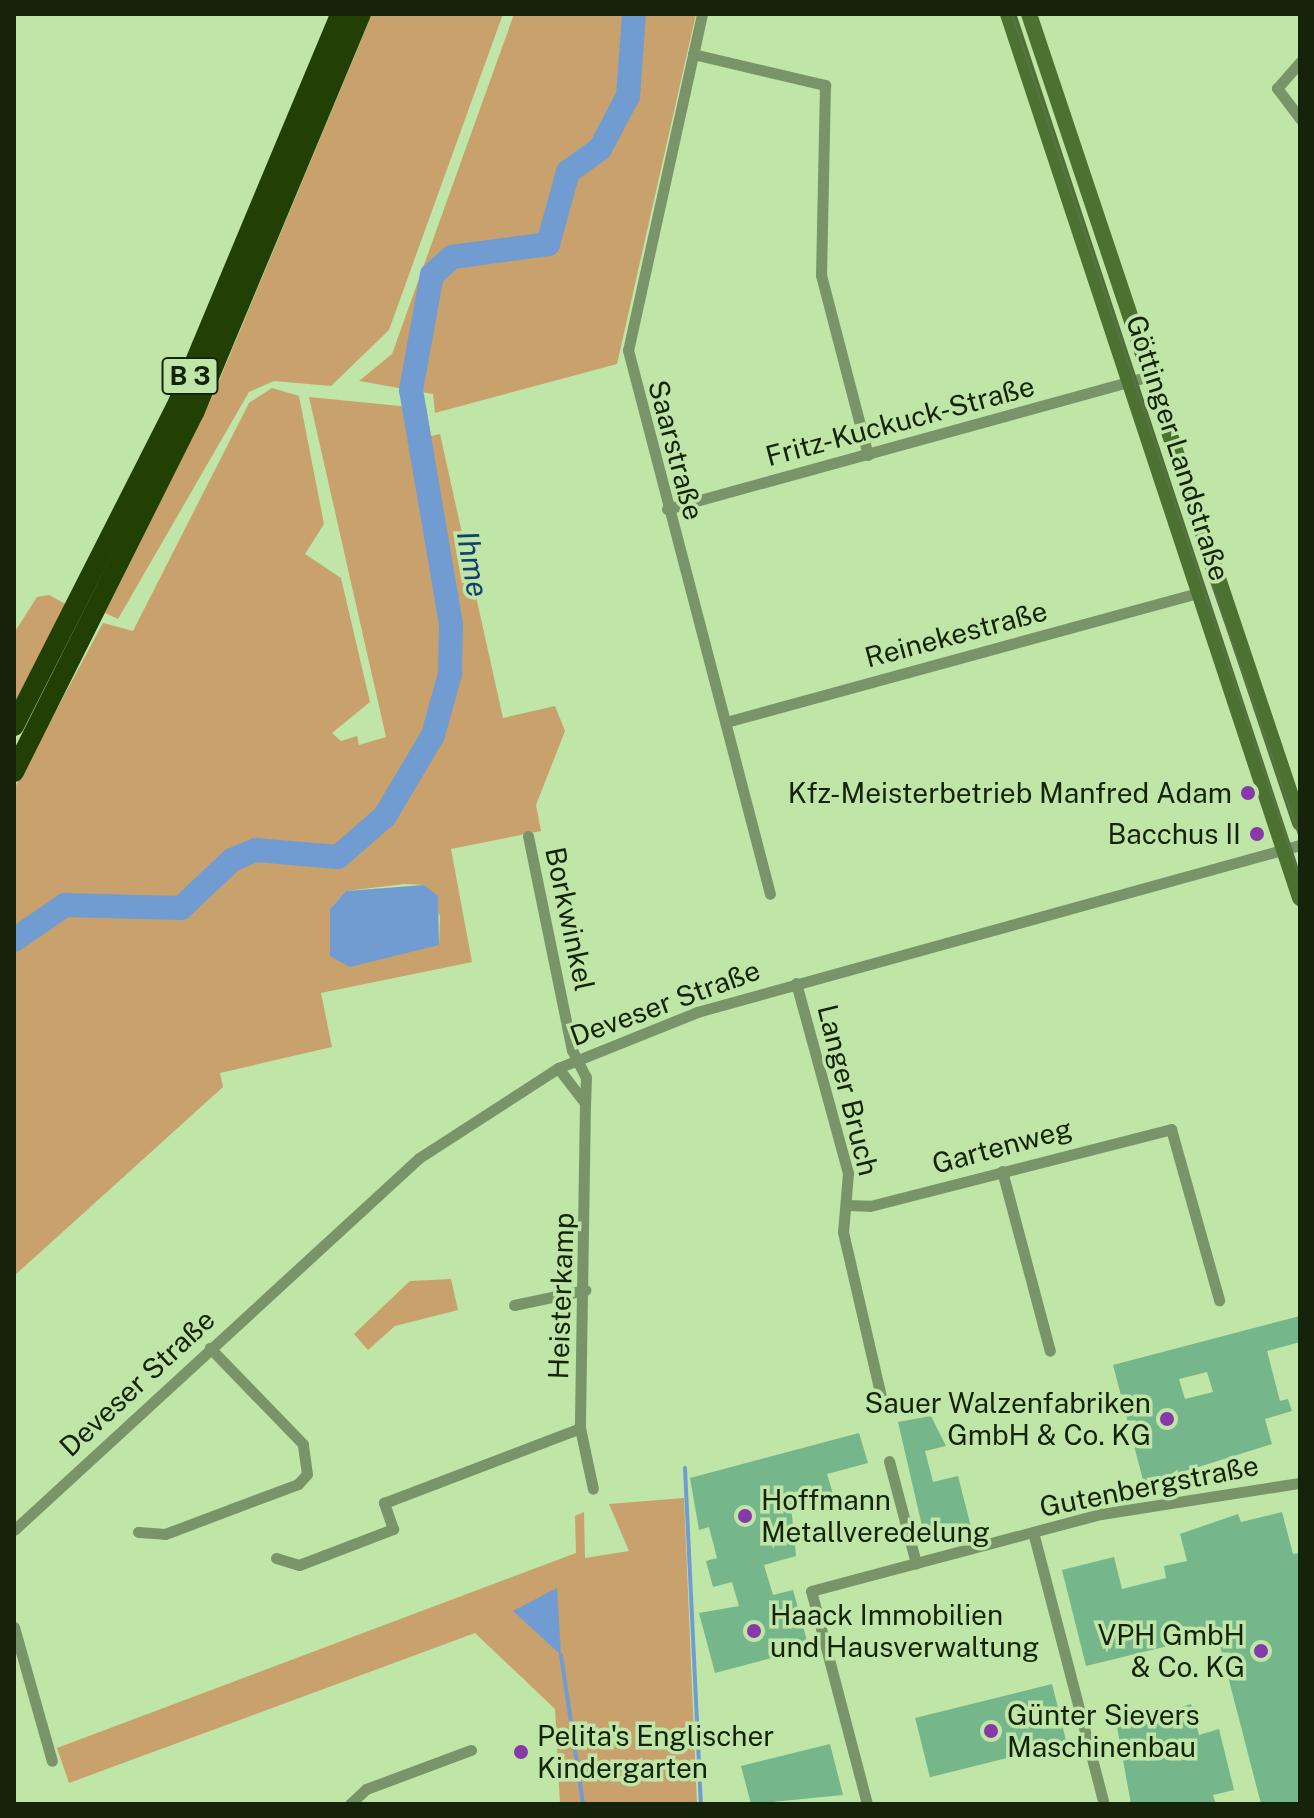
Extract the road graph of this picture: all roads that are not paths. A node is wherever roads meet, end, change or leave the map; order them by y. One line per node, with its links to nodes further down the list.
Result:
1 (340, 14): 15 (highway, B 3)
2 (361, 14): 16 (highway, B 3)
3 (702, 14): 6 (street, Saarstraße)
4 (1008, 14): 10 (street, Göttinger Landstraße)
5 (1029, 14): 9 (street, Göttinger Landstraße)
6 (693, 54): 11 (street); 12 (street, Saarstraße)
7 (1300, 62): 8 (street)
8 (1300, 119)
9 (1146, 377): 10 (street, Fritz-Kuckuck-Straße); 17 (street, Göttinger Landstraße)
10 (1129, 383): 11 (street, Fritz-Kuckuck-Straße); 13 (street, Göttinger Landstraße)
11 (868, 455): 12 (street, Fritz-Kuckuck-Straße)
12 (667, 509): 14 (street, Saarstraße)
13 (1198, 593): 14 (street, Reinekestraße); 19 (street, Göttinger Landstraße)
14 (726, 722): 20 (street, Saarstraße)
15 (14, 726)
16 (14, 772)
17 (1300, 823)
18 (528, 836): 23 (street, Borkwinkel)
19 (1292, 848): 21 (street, Göttinger Landstraße); 22 (street, Deveser Straße)
20 (770, 894)
21 (1300, 898)
22 (796, 983): 23 (street, Deveser Straße); 27 (street, Langer Bruch)
23 (577, 1059): 24 (street, Deveser Straße); 25 (street, Heisterkamp)
24 (558, 1068): 25 (street); 31 (street, Deveser Straße)
25 (585, 1103): 28 (street, Heisterkamp)
26 (1002, 1171): 27 (street, Gartenweg); 29 (street, Gartenweg); 32 (street)
27 (846, 1205): 33 (street, Langer Bruch)
28 (585, 1290): 30 (street); 34 (street, Heisterkamp)
29 (1219, 1300)
30 (514, 1305)
31 (210, 1348): 38 (street, Deveser Straße); 39 (street)
32 (1050, 1351)
33 (881, 1396)
34 (580, 1428): 37 (street, Heisterkamp); 41 (street)
35 (889, 1461): 42 (street)
36 (1300, 1483): 40 (street, Gutenbergstraße)
37 (593, 1489)
38 (14, 1530)
39 (138, 1532)
40 (1033, 1532): 42 (street, Gutenbergstraße); 48 (street)
41 (276, 1558)
42 (916, 1563): 47 (street, Gutenbergstraße)
43 (14, 1627): 45 (street)
44 (471, 1750): 46 (street)
45 (52, 1761)
46 (350, 1804)
47 (867, 1804)
48 (1104, 1804)

